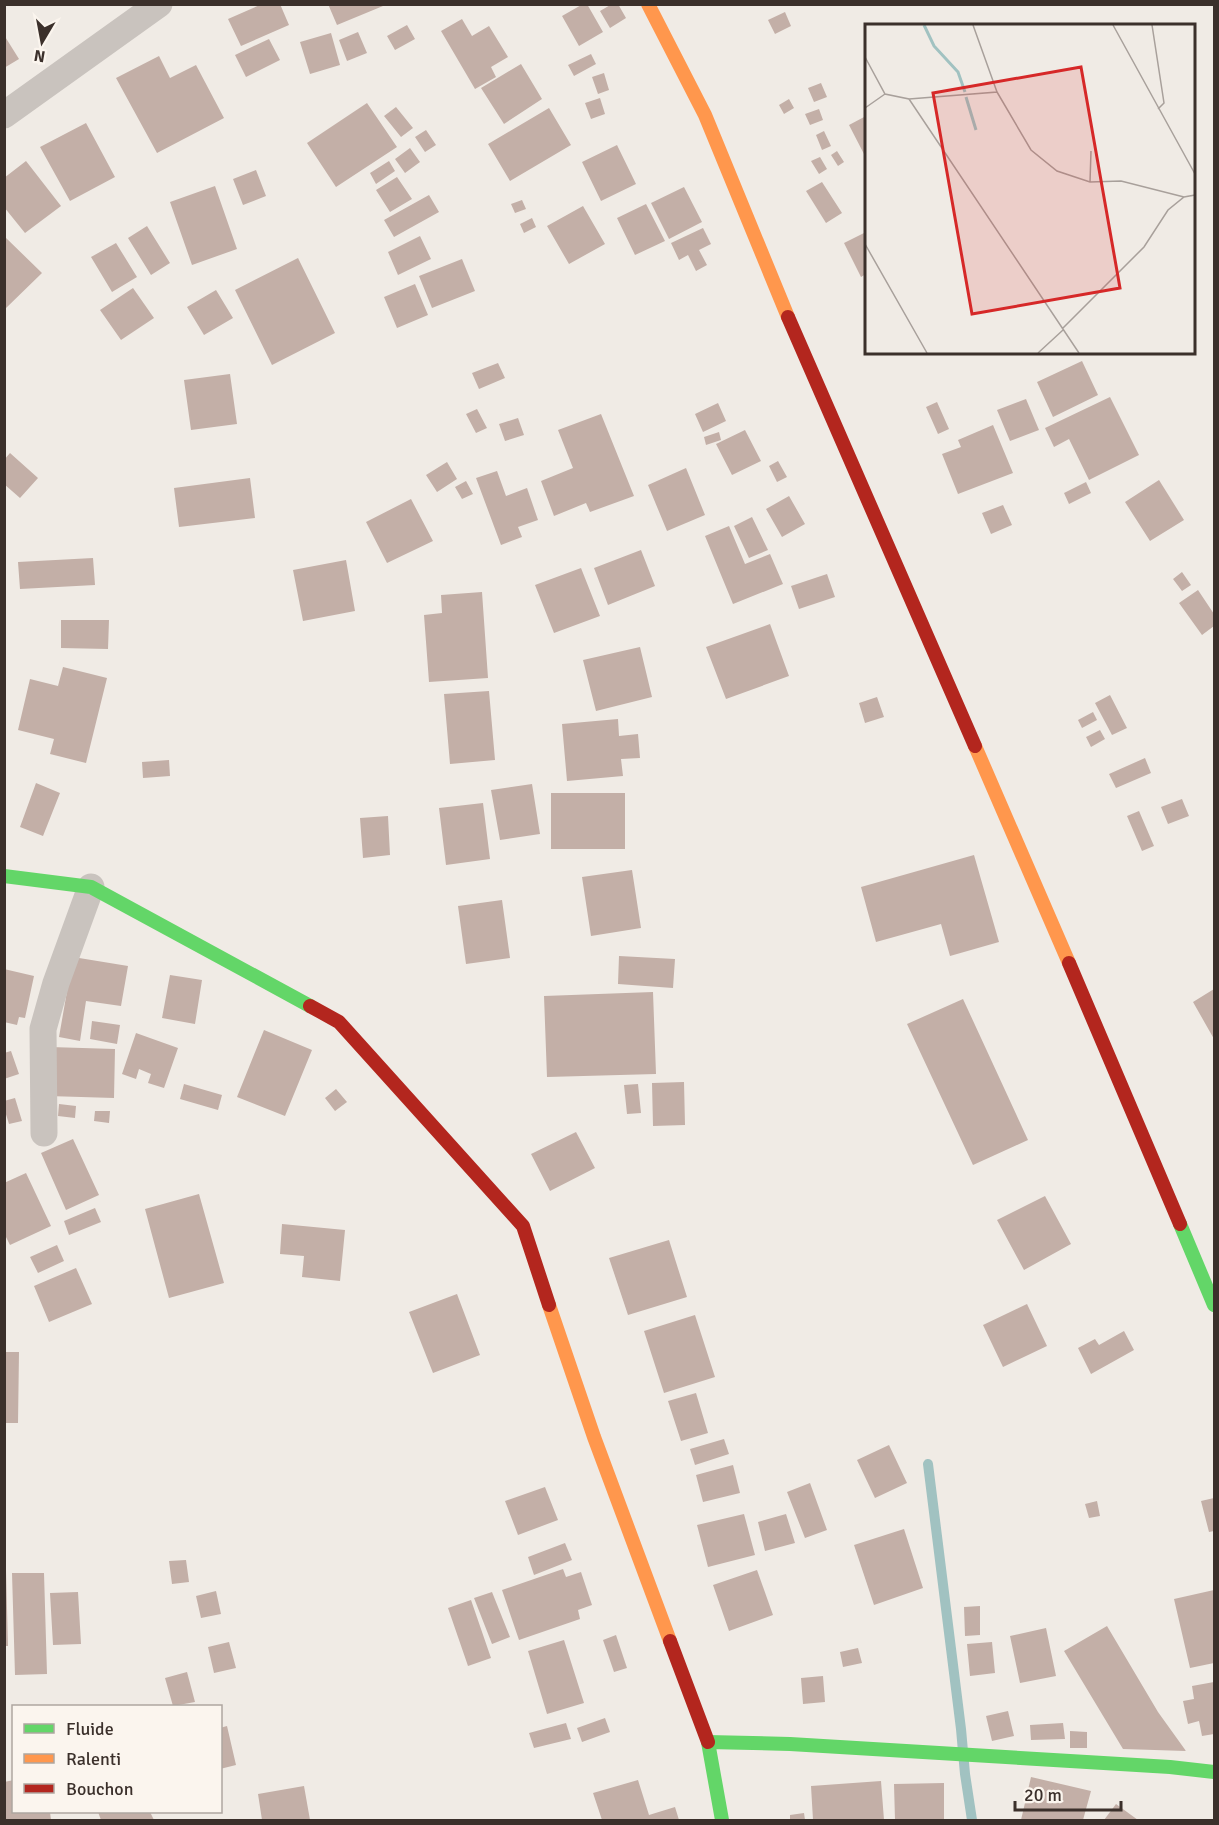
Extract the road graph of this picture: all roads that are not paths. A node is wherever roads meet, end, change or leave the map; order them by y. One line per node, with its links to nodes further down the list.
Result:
1 (159, 4): 3 (street)
2 (648, 4): 7 (street)
3 (4, 115)
4 (4, 876): 5 (street)
5 (91, 887): 6 (street); 8 (street)
6 (44, 1133)
7 (1215, 1305)
8 (708, 1743): 9 (street); 10 (street)
9 (1215, 1772)
10 (722, 1821)

